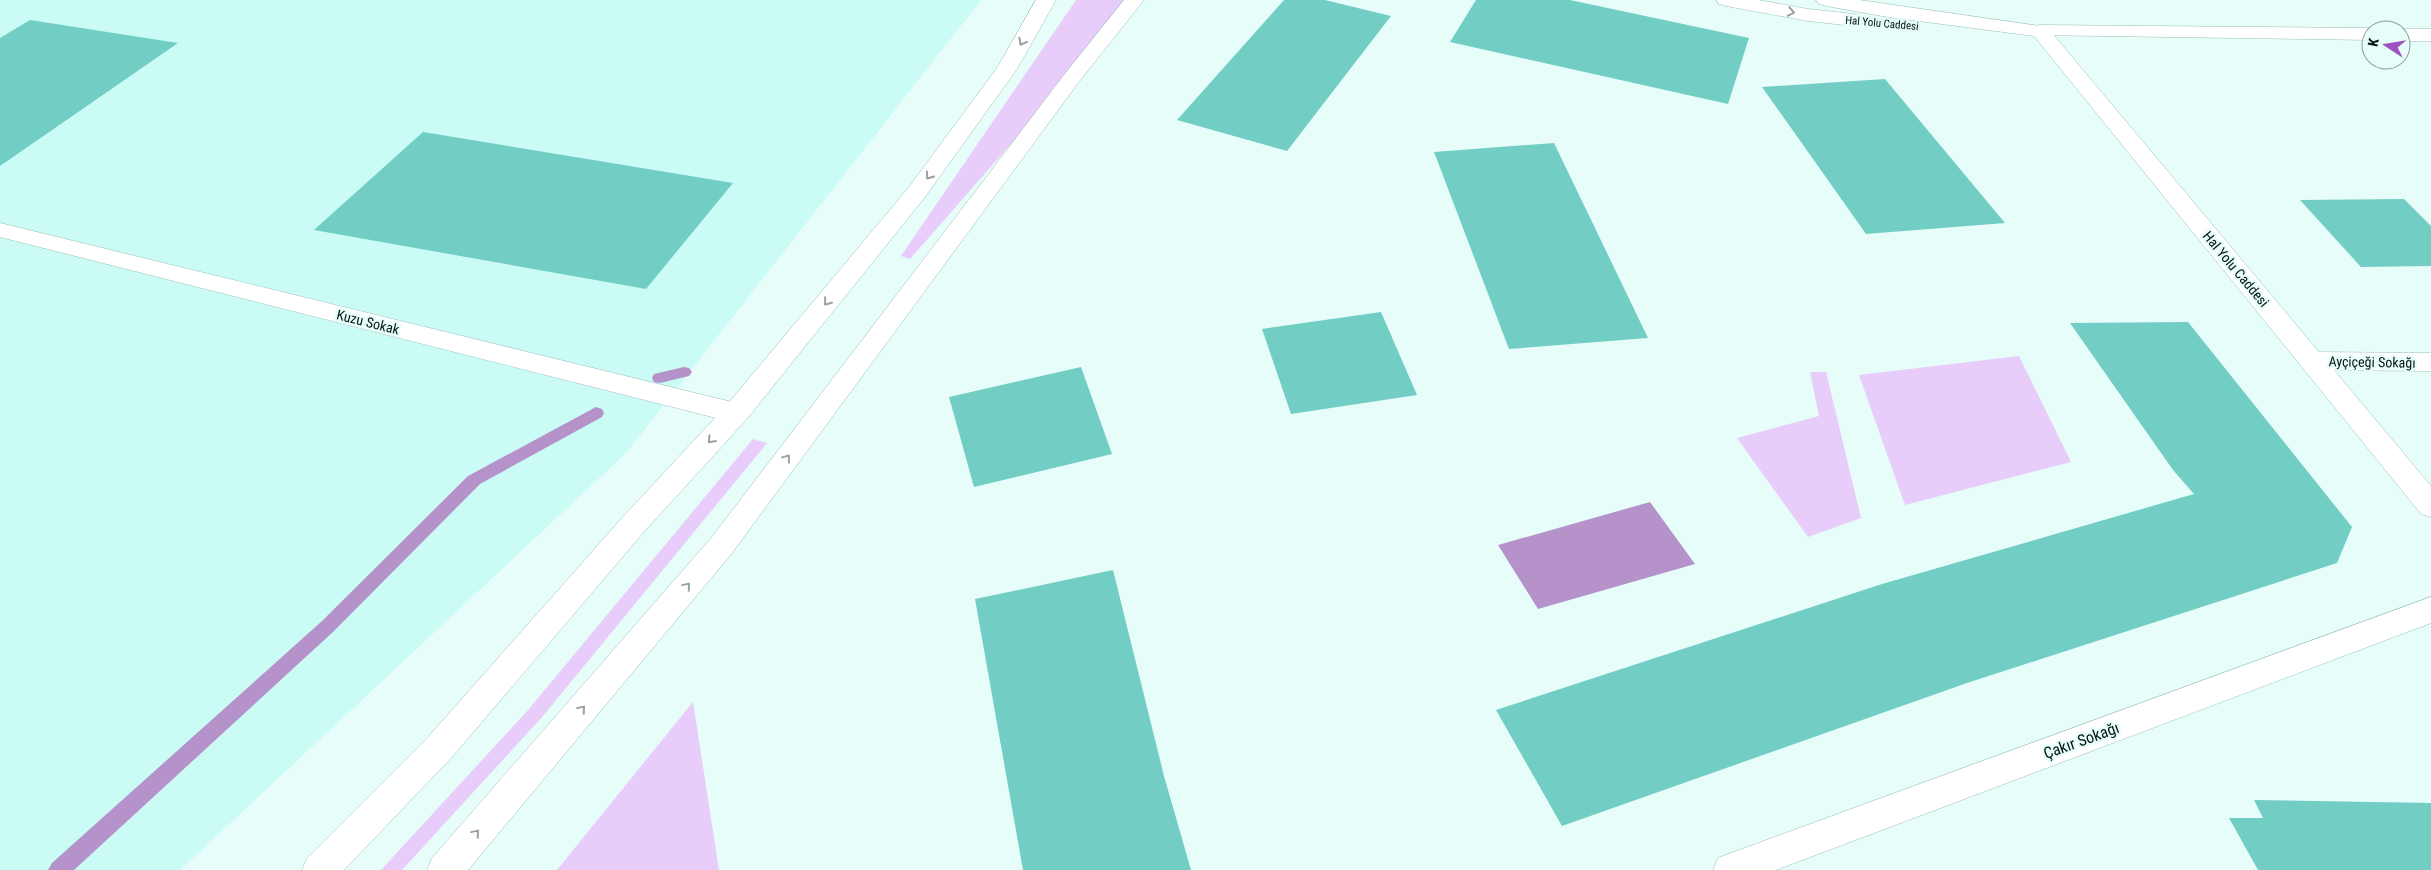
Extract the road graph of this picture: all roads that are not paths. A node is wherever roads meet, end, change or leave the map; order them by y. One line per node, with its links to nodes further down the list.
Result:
1 (1046, 0): 12 (street, one-way to 12)
2 (1134, 0): 16 (street, one-way to 2)
3 (1726, 0): 5 (street, Hal Yolu Caddesi, one-way to 5)
4 (1826, 0): 5 (street, Hal Yolu Caddesi)
5 (2040, 31): 6 (street); 10 (street, Hal Yolu Caddesi)
6 (2361, 34)
7 (2411, 35): 8 (street)
8 (2431, 35)
9 (0, 230): 12 (street, Kuzu Sokak)
10 (2312, 361): 11 (street, Ayçiçeği Sokağı); 13 (street, Hal Yolu Caddesi)
11 (2431, 362)
12 (736, 413): 15 (street, one-way to 15)
13 (2431, 506)
14 (2431, 610): 17 (street, Çakır Sokağı)
15 (320, 870)
16 (445, 870)
17 (1731, 870)

